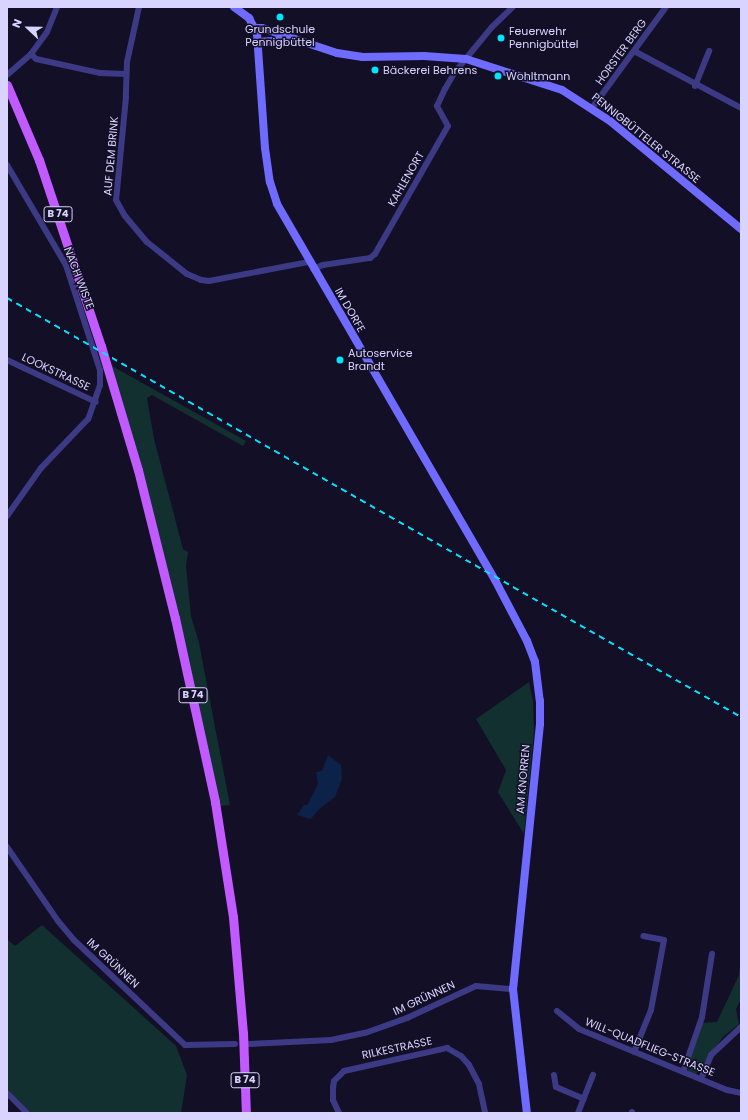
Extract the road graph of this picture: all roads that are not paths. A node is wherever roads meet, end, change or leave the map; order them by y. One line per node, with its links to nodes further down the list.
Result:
1 (57, 7): 11 (street)
2 (139, 7): 13 (street, AUF DEM BRINK)
3 (234, 7): 6 (street)
4 (513, 7): 12 (street)
5 (666, 7): 9 (street, HORSTER BERG)
6 (255, 28): 7 (street, PENNIGBÜTTELER STRASSE); 8 (street, IM DORFE)
7 (293, 40): 8 (street, PENNIGBÜTTELER STRASSE); 12 (street, PENNIGBÜTTELER STRASSE)
8 (258, 42): 21 (street, IM DORFE)
9 (634, 51): 16 (street); 17 (street, HORSTER BERG)
10 (709, 51): 16 (street)
11 (31, 54): 13 (street); 14 (street)
12 (466, 59): 17 (street, PENNIGBÜTTELER STRASSE); 21 (street, KAHLENORT)
13 (126, 74): 21 (street, AUF DEM BRINK)
14 (7, 75)
15 (7, 85): 32 (main road, B 74)
16 (695, 86): 18 (street)
17 (592, 108): 20 (street, PENNIGBÜTTELER STRASSE)
18 (741, 108)
19 (7, 165): 23 (street, NACH WISTE)
20 (741, 228)
21 (311, 265): 25 (street, IM DORFE)
22 (7, 360): 23 (street, LOOKSTRASSE)
23 (96, 402): 24 (street, NACH WISTE)
24 (7, 516)
25 (495, 580): 29 (street, AM KNORREN)
26 (7, 847): 32 (street, IM GRÜNNEN)
27 (644, 936): 33 (street)
28 (712, 954): 34 (street)
29 (513, 989): 32 (street, IM GRÜNNEN); 45 (street, AM KNORREN)
30 (556, 1011): 33 (street, WILL-QUADFLIEG-STRASSE)
31 (741, 1027): 37 (street)
32 (242, 1045): 42 (main road, B 74)
33 (634, 1052): 34 (street, WILL-QUADFLIEG-STRASSE)
34 (683, 1072): 37 (street, WILL-QUADFLIEG-STRASSE)
35 (554, 1075): 40 (street)
36 (593, 1075): 40 (street)
37 (701, 1079): 39 (street, WILL-QUADFLIEG-STRASSE)
38 (7, 1093): 41 (street)
39 (741, 1093)
40 (584, 1099): 46 (street)
41 (27, 1113)
42 (246, 1113)
43 (339, 1113): 44 (street, RILKESTRASSE)
44 (485, 1113)
45 (527, 1113)
46 (578, 1113)

